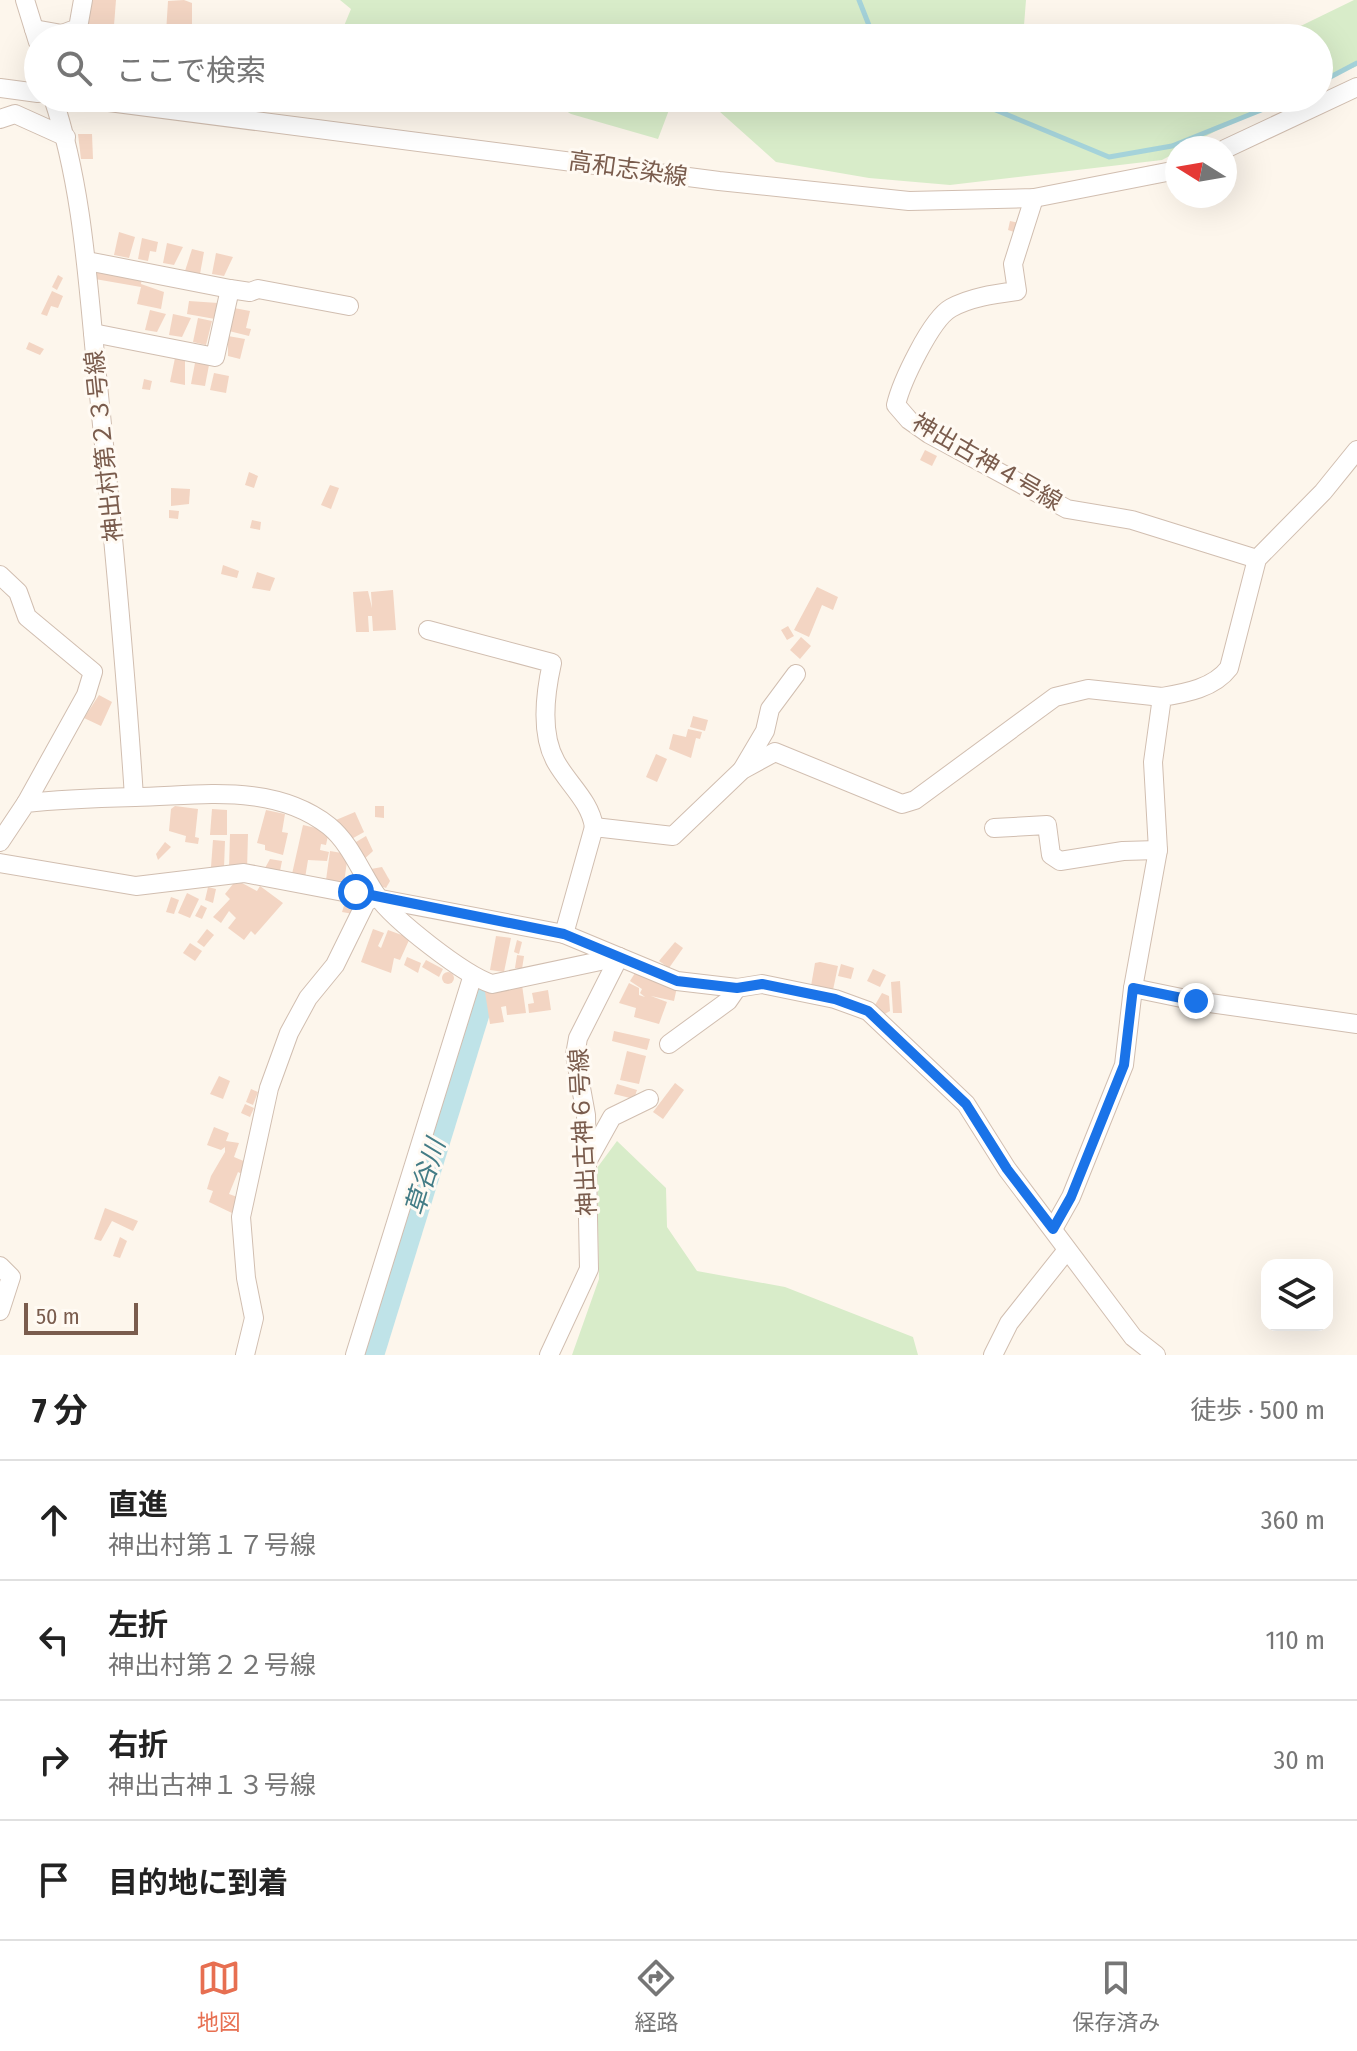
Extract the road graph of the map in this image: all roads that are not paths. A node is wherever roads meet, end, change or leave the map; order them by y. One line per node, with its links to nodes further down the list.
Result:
1 (25, 0): 3 (street)
2 (83, 0): 4 (street)
3 (32, 24)
4 (79, 24)
5 (1357, 87): 8 (street)
6 (0, 88): 7 (street)
7 (24, 91)
8 (1333, 98)
9 (58, 112): 13 (street, 神出村第２３号線)
10 (186, 112): 16 (street, 高和志染線)
11 (1304, 112): 14 (street)
12 (0, 119): 13 (street)
13 (66, 137): 17 (street, 神出村第２３号線)
14 (1237, 143)
15 (1165, 172): 16 (street, 高和志染線)
16 (1034, 198): 22 (street, 神出古神４号線)
17 (87, 261): 18 (street); 20 (street, 神出村第２３号線)
18 (230, 289): 19 (street); 20 (street)
19 (349, 306)
20 (93, 333): 28 (street, 神出村第２３号線)
21 (1357, 450): 22 (street)
22 (1257, 559): 26 (street)
23 (0, 575): 29 (street)
24 (428, 630): 30 (street)
25 (796, 674): 27 (street)
26 (1162, 697): 27 (street); 33 (street)
27 (742, 770): 30 (street)
28 (134, 797): 29 (street); 35 (street)
29 (26, 803): 32 (street)
30 (594, 827): 36 (street)
31 (994, 828): 33 (street)
32 (0, 842)
33 (1158, 850): 40 (street)
34 (0, 863): 35 (street)
35 (377, 896): 36 (street); 38 (street); 49 (street)
36 (564, 934): 37 (street)
37 (619, 957): 38 (street); 39 (street); 44 (street, 神出古神６号線)
38 (472, 978): 50 (street)
39 (737, 988): 42 (street); 45 (street)
40 (1133, 988): 41 (street); 45 (street)
41 (1357, 1024)
42 (669, 1044)
43 (649, 1099): 44 (street)
44 (585, 1165): 51 (street, 神出古神６号線)
45 (1053, 1229): 46 (street)
46 (1067, 1250): 52 (street); 53 (street)
47 (0, 1266): 48 (street)
48 (0, 1311)
49 (245, 1355)
50 (355, 1355)
51 (549, 1355)
52 (993, 1355)
53 (1156, 1355)

